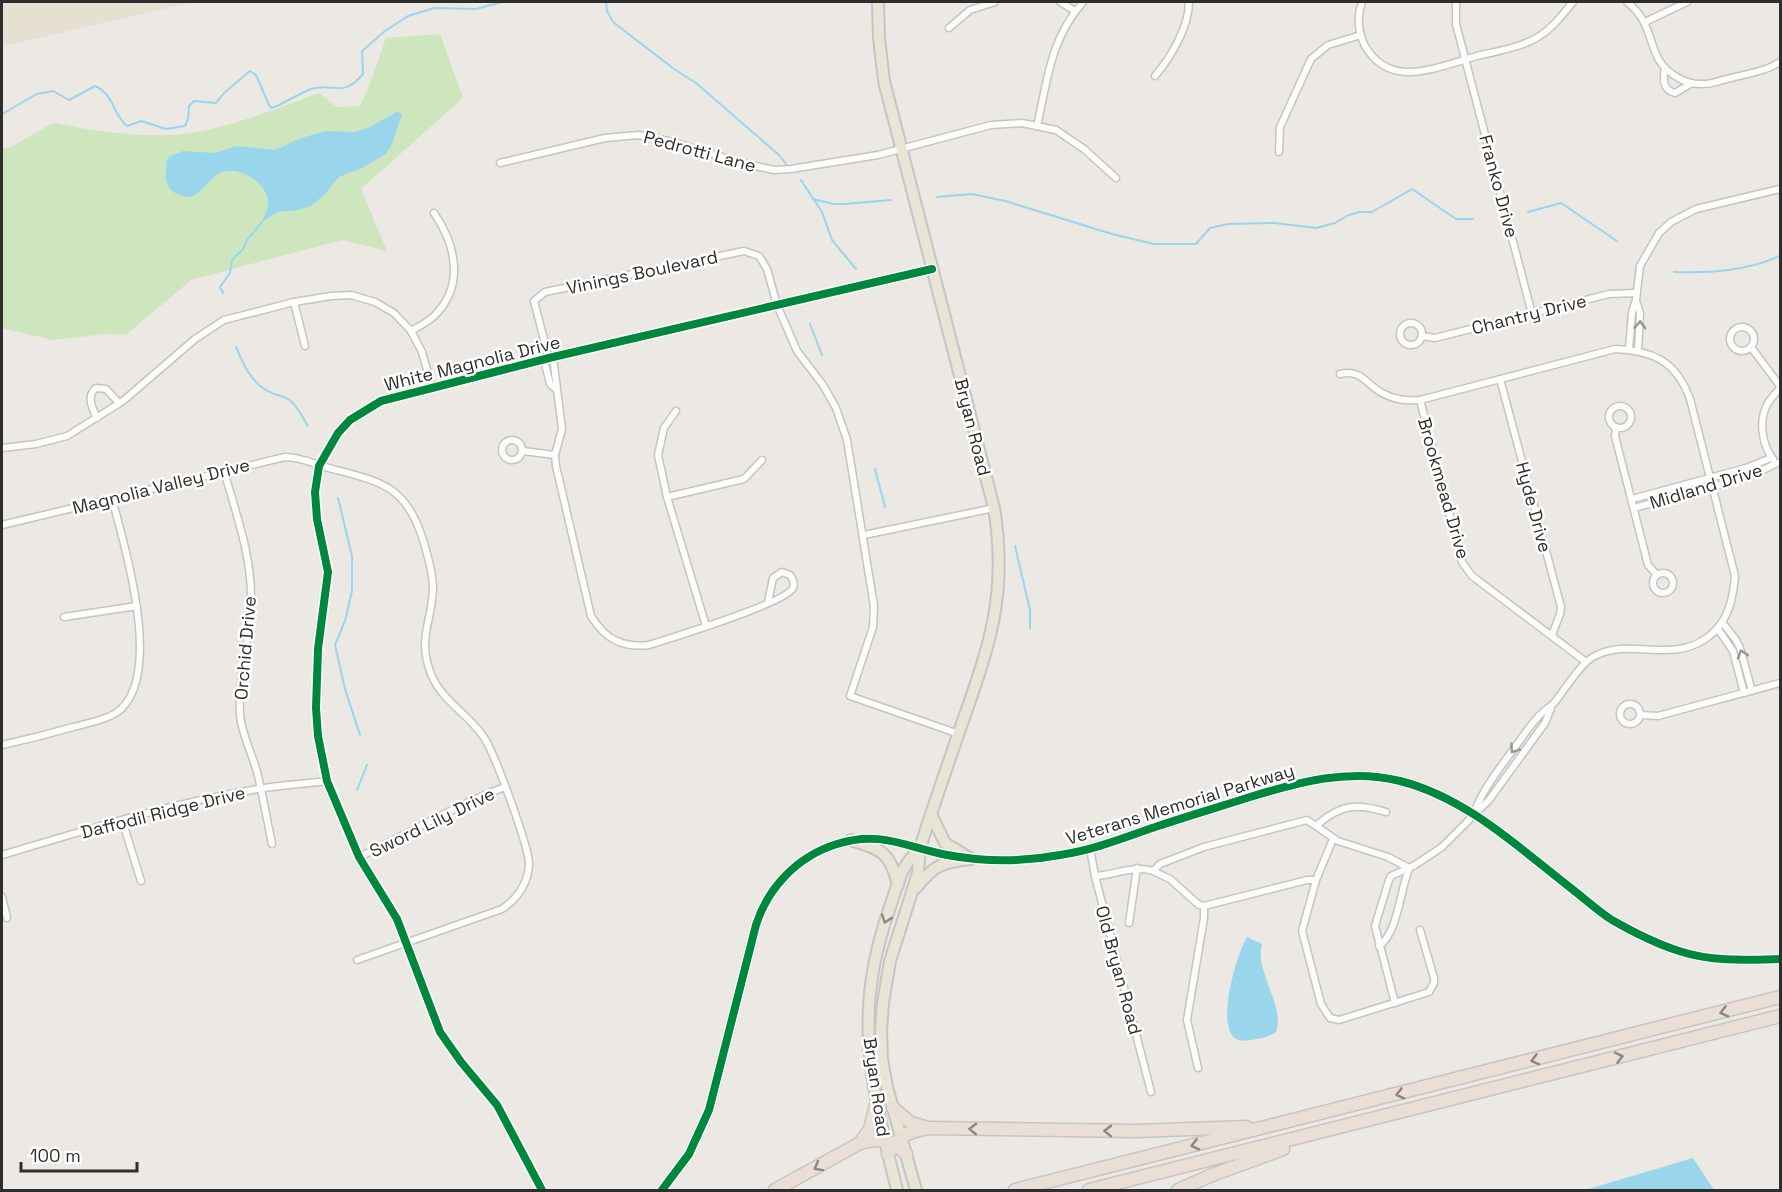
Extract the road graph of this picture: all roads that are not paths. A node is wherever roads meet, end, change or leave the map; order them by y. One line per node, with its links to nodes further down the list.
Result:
1 (878, 2): 21 (main road, Bryan Road)
2 (995, 2): 13 (street)
3 (1060, 2): 11 (street)
4 (1083, 2): 11 (street)
5 (1189, 2): 18 (street)
6 (1362, 2): 14 (street)
7 (1456, 2): 15 (street, Franko Drive)
8 (1573, 2): 15 (street)
9 (1627, 2): 12 (street)
10 (1687, 2): 12 (street)
11 (1075, 11): 20 (street)
12 (1645, 22): 17 (street)
13 (949, 28)
14 (1361, 35): 15 (street); 22 (street)
15 (1465, 59): 31 (street, Franko Drive)
16 (1780, 62): 19 (street)
17 (1665, 68): 19 (street); 19 (street)
18 (1155, 76)
19 (1692, 83)
20 (1037, 126): 21 (street, Pedrotti Lane); 24 (street, Pedrotti Lane)
21 (902, 149): 23 (street, Pedrotti Lane); 27 (main road, Bryan Road)
22 (1280, 152)
23 (500, 163)
24 (1116, 178)
25 (1780, 189): 28 (street)
26 (434, 213): 32 (street)
27 (932, 269): 30 (street, White Magnolia Drive); 61 (main road, Bryan Road)
28 (1636, 297): 31 (street, Chantry Drive); 36 (street); 37 (street, one-way to 28)
29 (294, 302): 32 (street); 34 (street); 44 (street)
30 (777, 305): 38 (street, White Magnolia Drive); 38 (street, Vinings Boulevard); 64 (street)
31 (1532, 314): 33 (street, Chantry Drive)
32 (411, 332): 41 (street)
33 (1422, 336)
34 (305, 346)
35 (1751, 347): 35 (street); 42 (street)
36 (1629, 350): 37 (street); 40 (street)
37 (1638, 351): 56 (street)
38 (549, 359): 41 (street, White Magnolia Drive); 50 (street)
39 (1340, 374): 43 (street)
40 (1500, 379): 43 (street); 71 (street, Hyde Drive)
41 (432, 387): 54 (street, White Magnolia Drive)
42 (1780, 387): 51 (street)
43 (1420, 400): 71 (street, Brookmead Drive)
44 (119, 403): 46 (street); 46 (street)
45 (676, 411): 58 (street)
46 (98, 418): 48 (street)
47 (1616, 427): 60 (street, Midland Drive)
48 (2, 448)
49 (523, 451): 50 (street)
50 (555, 455): 69 (street)
51 (1771, 458): 53 (street); 56 (street, Midland Drive)
52 (762, 460): 58 (street)
53 (1779, 464): 57 (street, Midland Drive)
54 (319, 466): 55 (street, Magnolia Valley Drive); 79 (street, White Magnolia Drive); 80 (street, Magnolia Valley Drive)
55 (224, 471): 59 (street, Magnolia Valley Drive); 81 (street, Orchid Drive)
56 (1711, 477): 57 (street); 60 (street, Midland Drive)
57 (1713, 487): 62 (street, Midland Drive); 70 (street)
58 (667, 497): 69 (street)
59 (112, 498): 63 (street, Magnolia Valley Drive); 67 (street)
60 (1632, 499): 62 (street, Midland Drive)
61 (994, 508): 64 (street); 77 (main road, Bryan Road)
62 (1634, 508): 65 (street, Midland Drive)
63 (2, 525)
64 (864, 535): 77 (street)
65 (1657, 575)
66 (768, 602): 66 (street); 69 (street)
67 (137, 606): 68 (street); 78 (street)
68 (64, 616)
69 (706, 626)
70 (1720, 626): 72 (street); 74 (street, one-way to 70); 75 (street)
71 (1552, 635): 72 (street, Brookmead Drive)
72 (1586, 663): 83 (street)
73 (1780, 683): 74 (street)
74 (1752, 690): 75 (street)
75 (1744, 693): 76 (street)
76 (1640, 715)
77 (959, 734): 84 (main road, Bryan Road)
78 (2, 745)
79 (327, 781): 81 (street, Daffodil Ridge Drive); 93 (street, White Magnolia Drive)
80 (505, 787): 93 (street, Sword Lily Drive); 108 (street, Magnolia Valley Drive)
81 (260, 788): 85 (street, Daffodil Ridge Drive); 89 (street, Orchid Drive)
82 (1386, 812): 86 (street)
83 (1474, 813): 91 (street, Veterans Memorial Parkway); 96 (street); 110 (street, Veterans Memorial Parkway)
84 (931, 814): 90 (main road, Bryan Road); 94 (main road)
85 (122, 820): 92 (street, Daffodil Ridge Drive); 100 (street)
86 (1317, 825): 87 (street); 97 (street)
87 (1332, 838): 96 (street); 99 (street)
88 (851, 840): 90 (street, Veterans Memorial Parkway); 101 (main road); 128 (street, Veterans Memorial Parkway)
89 (272, 844)
90 (920, 848): 94 (street, Veterans Memorial Parkway); 101 (main road, Bryan Road); 102 (main road, Bryan Road)
91 (1090, 849): 94 (street, Veterans Memorial Parkway); 98 (street, Old Bryan Road)
92 (2, 855)
93 (359, 857): 108 (street, White Magnolia Drive)
94 (971, 859): 102 (main road)
95 (1137, 868): 97 (street); 98 (street); 106 (street)
96 (1409, 868): 109 (street); 109 (street)
97 (1154, 871): 104 (street)
98 (1095, 876): 116 (street, Old Bryan Road)
99 (1316, 880): 104 (street); 113 (street)
100 (141, 881)
101 (898, 886): 117 (main road, Bryan Road, one-way to 117)
102 (910, 896): 118 (main road, Bryan Road)
103 (2, 897): 105 (street)
104 (1204, 906): 115 (street)
105 (7, 918)
106 (1129, 923)
107 (1420, 930): 113 (street)
108 (408, 943): 111 (street, Magnolia Valley Drive); 127 (street, White Magnolia Drive)
109 (1379, 946): 113 (street)
110 (1780, 959)
111 (357, 960)
112 (1780, 997): 119 (highway, one-way to 119)
113 (1395, 1003)
114 (1780, 1017): 120 (highway, one-way to 114)
115 (1198, 1068)
116 (1151, 1092)
117 (876, 1105): 122 (highway); 123 (main road, Bryan Road)
118 (893, 1108): 121 (highway); 123 (main road, Bryan Road)
119 (1272, 1126): 121 (highway, one-way to 121); 130 (highway, one-way to 130)
120 (1340, 1127): 131 (highway); 132 (highway)
121 (929, 1128): 123 (highway)
122 (860, 1143): 123 (highway); 129 (highway, one-way to 129)
123 (892, 1143): 124 (highway); 126 (main road, Bryan Road)
124 (906, 1154): 125 (main road, Bryan Road)
125 (915, 1188)
126 (896, 1190)
127 (542, 1191)
128 (662, 1191)
129 (775, 1191)
130 (1015, 1191)
131 (1089, 1191)
132 (1178, 1191)

